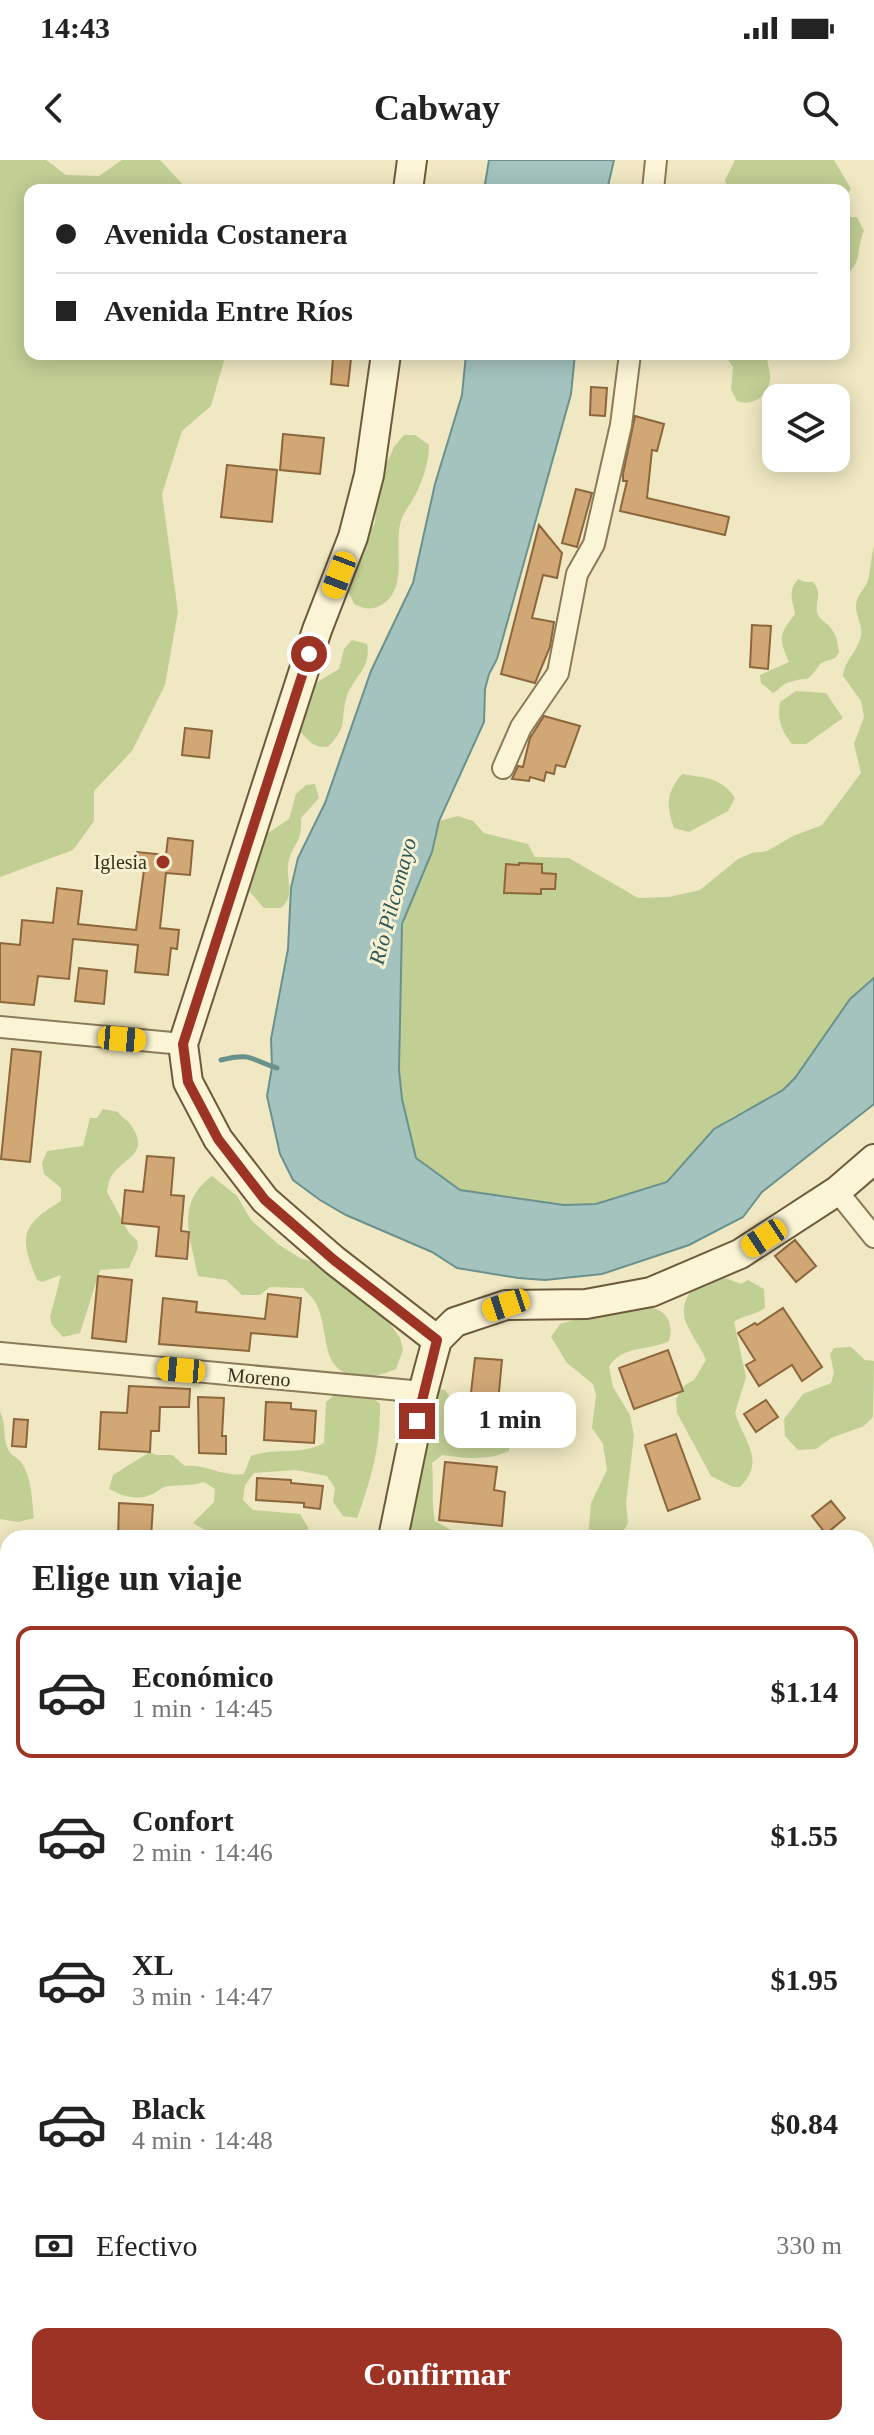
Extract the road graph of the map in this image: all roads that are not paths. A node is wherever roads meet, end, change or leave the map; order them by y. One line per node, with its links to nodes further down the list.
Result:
1 (412, 160): 3 (street)
2 (656, 160): 4 (street)
3 (409, 184)
4 (654, 184)
5 (385, 360): 9 (street)
6 (629, 360): 7 (street)
7 (503, 768)
8 (0, 1027): 9 (street)
9 (183, 1044): 13 (street)
10 (874, 1159): 11 (street)
11 (837, 1191): 12 (street); 13 (street)
12 (874, 1237)
13 (437, 1340): 15 (street)
14 (0, 1353): 15 (street, Moreno)
15 (423, 1392): 16 (street)
16 (395, 1530)

